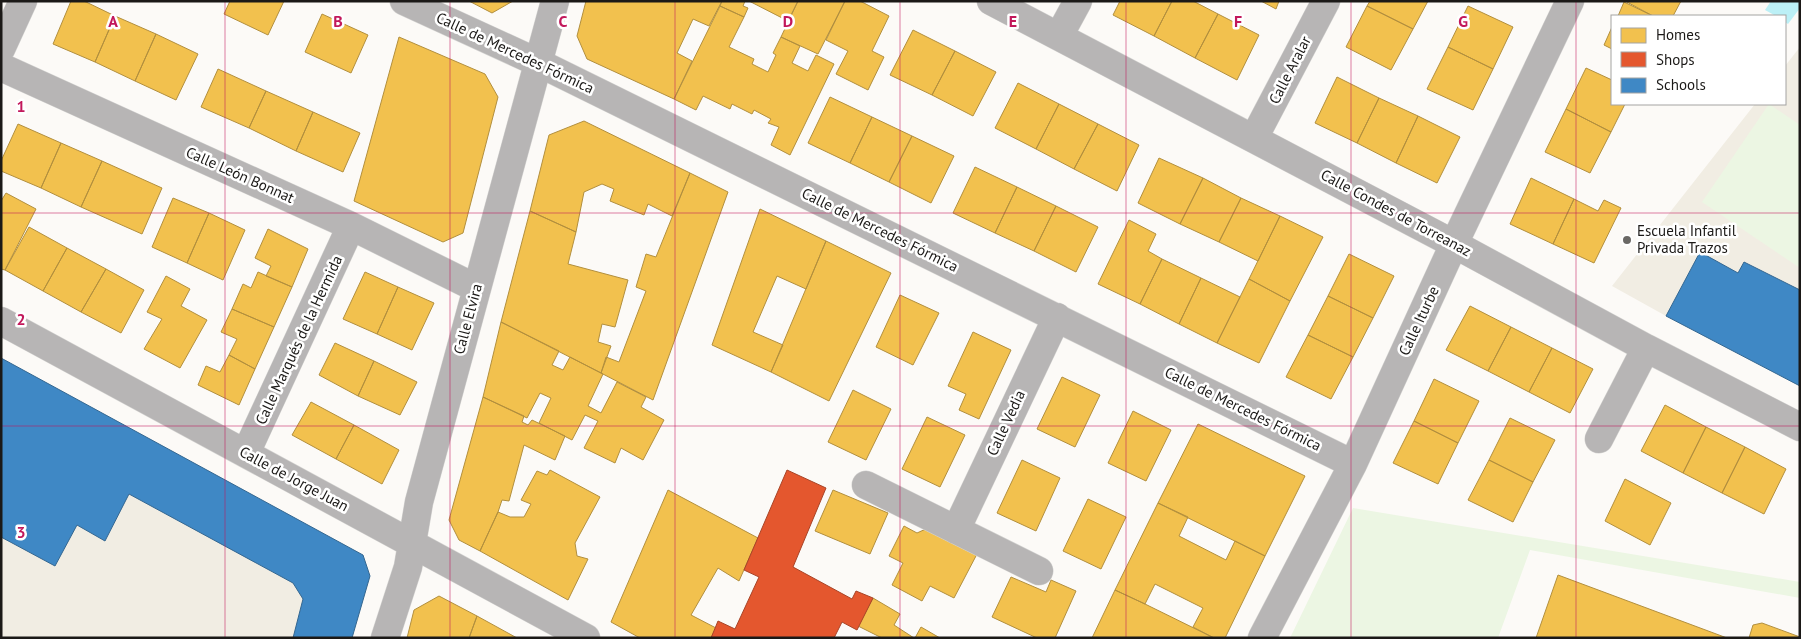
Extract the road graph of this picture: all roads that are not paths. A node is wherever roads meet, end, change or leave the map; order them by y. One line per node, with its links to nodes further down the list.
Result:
1 (23, 1): 9 (street)
2 (404, 1): 10 (street, Calle de Mercedes Fórmica)
3 (555, 1): 10 (street, Calle Elvira)
4 (992, 1): 8 (street, Calle Condes de Torreanaz)
5 (1078, 1): 8 (street)
6 (1326, 1): 12 (street, Calle Aralar)
7 (1570, 1): 14 (street, Calle Iturbe)
8 (1059, 36): 12 (street, Calle Condes de Torreanaz)
9 (1, 49)
10 (539, 63): 15 (street, Calle Elvira); 16 (street, Calle de Mercedes Fórmica)
11 (1, 67): 13 (street, Calle León Bonnat)
12 (1254, 138): 14 (street, Calle Condes de Torreanaz)
13 (351, 226): 15 (street, Calle León Bonnat); 21 (street, Calle Marqués de la Hermida)
14 (1454, 244): 18 (street, Calle Condes de Torreanaz); 22 (street, Calle Iturbe)
15 (476, 288): 25 (street, Calle Elvira)
16 (1057, 317): 22 (street, Calle de Mercedes Fórmica); 24 (street, Calle Vedia)
17 (1, 321): 21 (street, Calle de Jorge Juan)
18 (1646, 348): 19 (street, Calle Condes de Torreanaz); 20 (street)
19 (1800, 427)
20 (1599, 439)
21 (246, 453): 25 (street, Calle de Jorge Juan)
22 (1353, 464): 29 (street, Calle Iturbe)
23 (866, 485): 24 (street)
24 (956, 530): 26 (street)
25 (412, 544): 27 (street, Calle Elvira); 28 (street, Calle de Jorge Juan)
26 (1039, 571)
27 (384, 638)
28 (586, 638)
29 (1262, 638)

